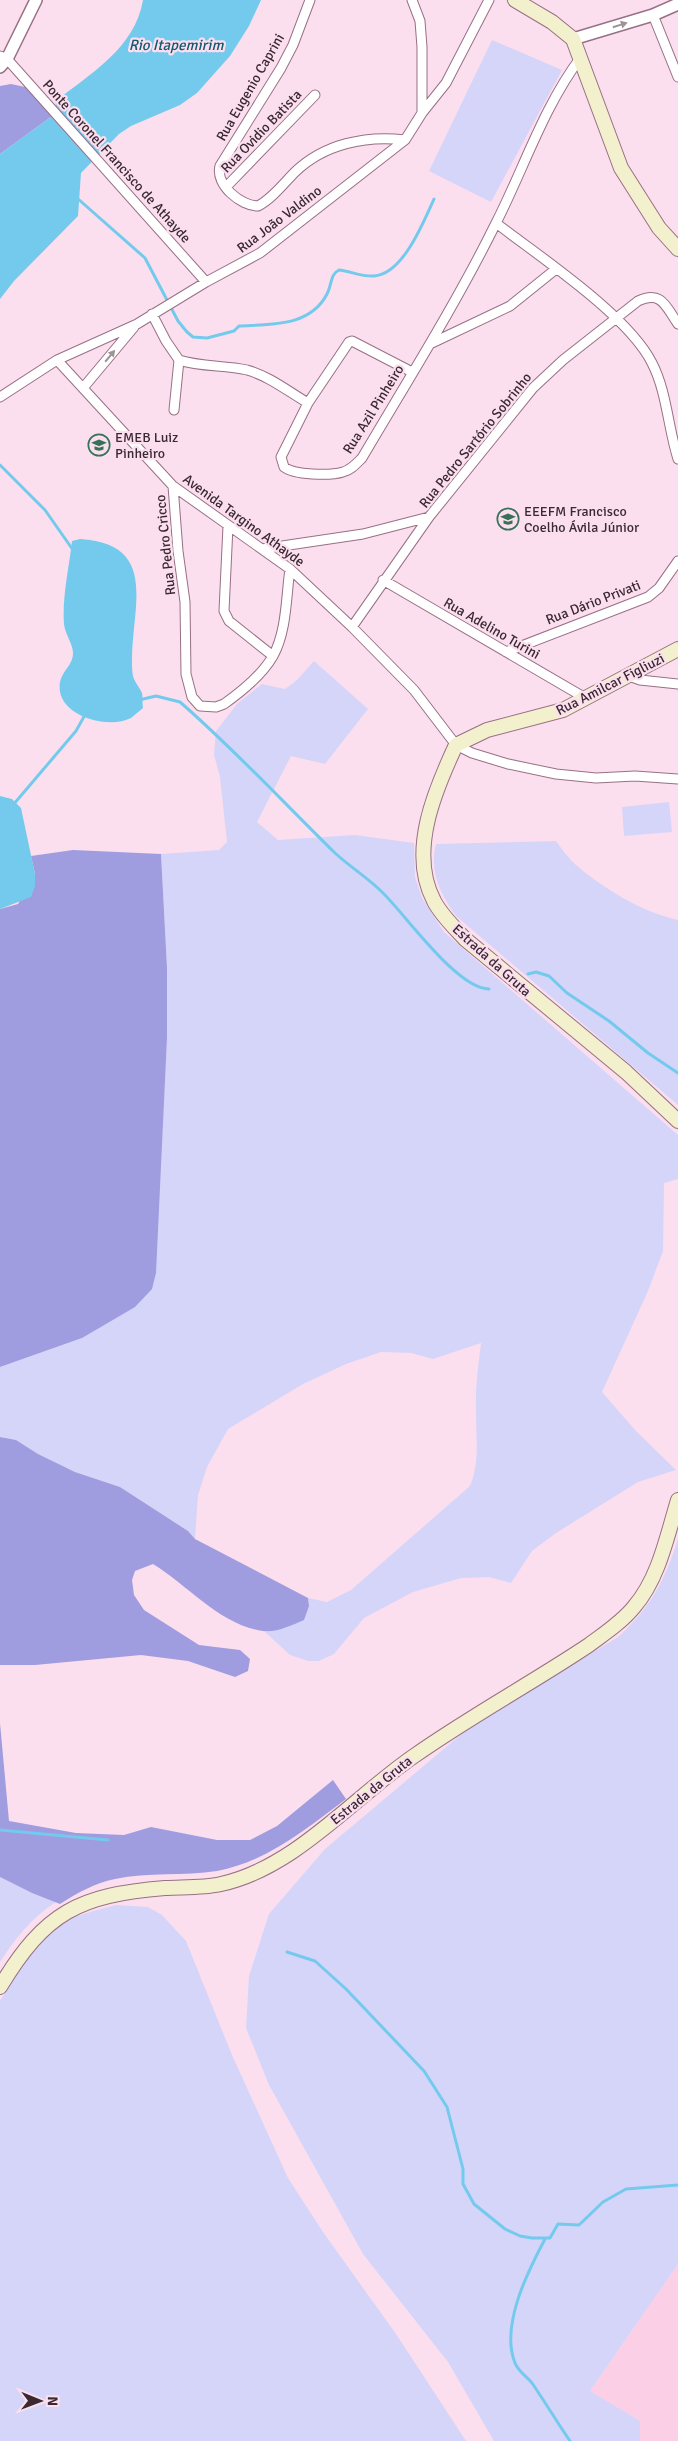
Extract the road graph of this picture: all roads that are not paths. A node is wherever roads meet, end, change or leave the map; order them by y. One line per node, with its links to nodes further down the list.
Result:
1 (36, 0): 10 (street)
2 (310, 0): 15 (street, Rua Eugenio Caprini)
3 (412, 0): 13 (street)
4 (489, 0): 13 (street, Rua João Valdino)
5 (515, 0): 8 (main road)
6 (678, 6): 7 (street)
7 (658, 13): 8 (street, one-way to 7); 11 (street)
8 (573, 38): 9 (main road)
9 (581, 57): 16 (street, Rua Azil Pinheiro); 17 (main road)
10 (2, 60): 19 (street, Ponte Coronel Francisco de Athayde)
11 (678, 77)
12 (315, 95): 15 (street, Rua Ovidio Batista)
13 (422, 113): 14 (street, Rua João Valdino)
14 (405, 140): 15 (street); 19 (street, Rua João Valdino)
15 (226, 187)
16 (496, 223): 18 (street); 24 (street, Rua Azil Pinheiro)
17 (678, 249)
18 (556, 269): 21 (street); 24 (street)
19 (206, 282): 20 (street, Rua João Valdino)
20 (152, 314): 22 (street, Rua João Valdino); 26 (street)
21 (616, 318): 23 (street, Rua Pedro Sartório Sobrinho); 32 (street); 34 (street, Rua Pedro Sartório Sobrinho)
22 (137, 324): 25 (street, Rua João Valdino); 28 (street, Rua João Valdino, one-way to 22)
23 (678, 324)
24 (432, 343): 27 (street, Rua Azil Pinheiro)
25 (57, 360): 28 (street, Avenida Targino Athayde); 29 (street, Rua João Valdino)
26 (179, 360): 30 (street); 31 (street)
27 (412, 372): 30 (street); 30 (street, Rua Azil Pinheiro)
28 (83, 388): 33 (street, Avenida Targino Athayde)
29 (0, 397)
30 (308, 403)
31 (174, 410)
32 (678, 459)
33 (173, 486): 35 (street, Avenida Targino Athayde); 43 (street, Rua Pedro Cricco)
34 (429, 517): 36 (street); 39 (street, Rua Pedro Sartório Sobrinho)
35 (228, 526): 36 (street, Avenida Targino Athayde); 43 (street)
36 (262, 549): 38 (street, Avenida Targino Athayde)
37 (678, 561): 42 (street, Rua Dário Privati)
38 (290, 569): 40 (street, Avenida Targino Athayde); 43 (street)
39 (383, 580): 40 (street, Rua Pedro Sartório Sobrinho); 42 (street, Rua Adelino Turini)
40 (352, 627): 47 (street, Avenida Targino Athayde)
41 (678, 649): 44 (main road, Rua Amilcar Figliuzi)
42 (506, 652): 46 (street, Rua Adelino Turini)
43 (273, 656)
44 (634, 678): 45 (street); 46 (main road, Rua Amilcar Figliuzi)
45 (678, 684)
46 (587, 699): 47 (main road, Rua Amilcar Figliuzi)
47 (456, 745): 48 (street); 49 (main road, Estrada da Gruta)
48 (678, 779)
49 (678, 1121)
50 (678, 1500): 51 (main road, Estrada da Gruta)
51 (0, 1987)

